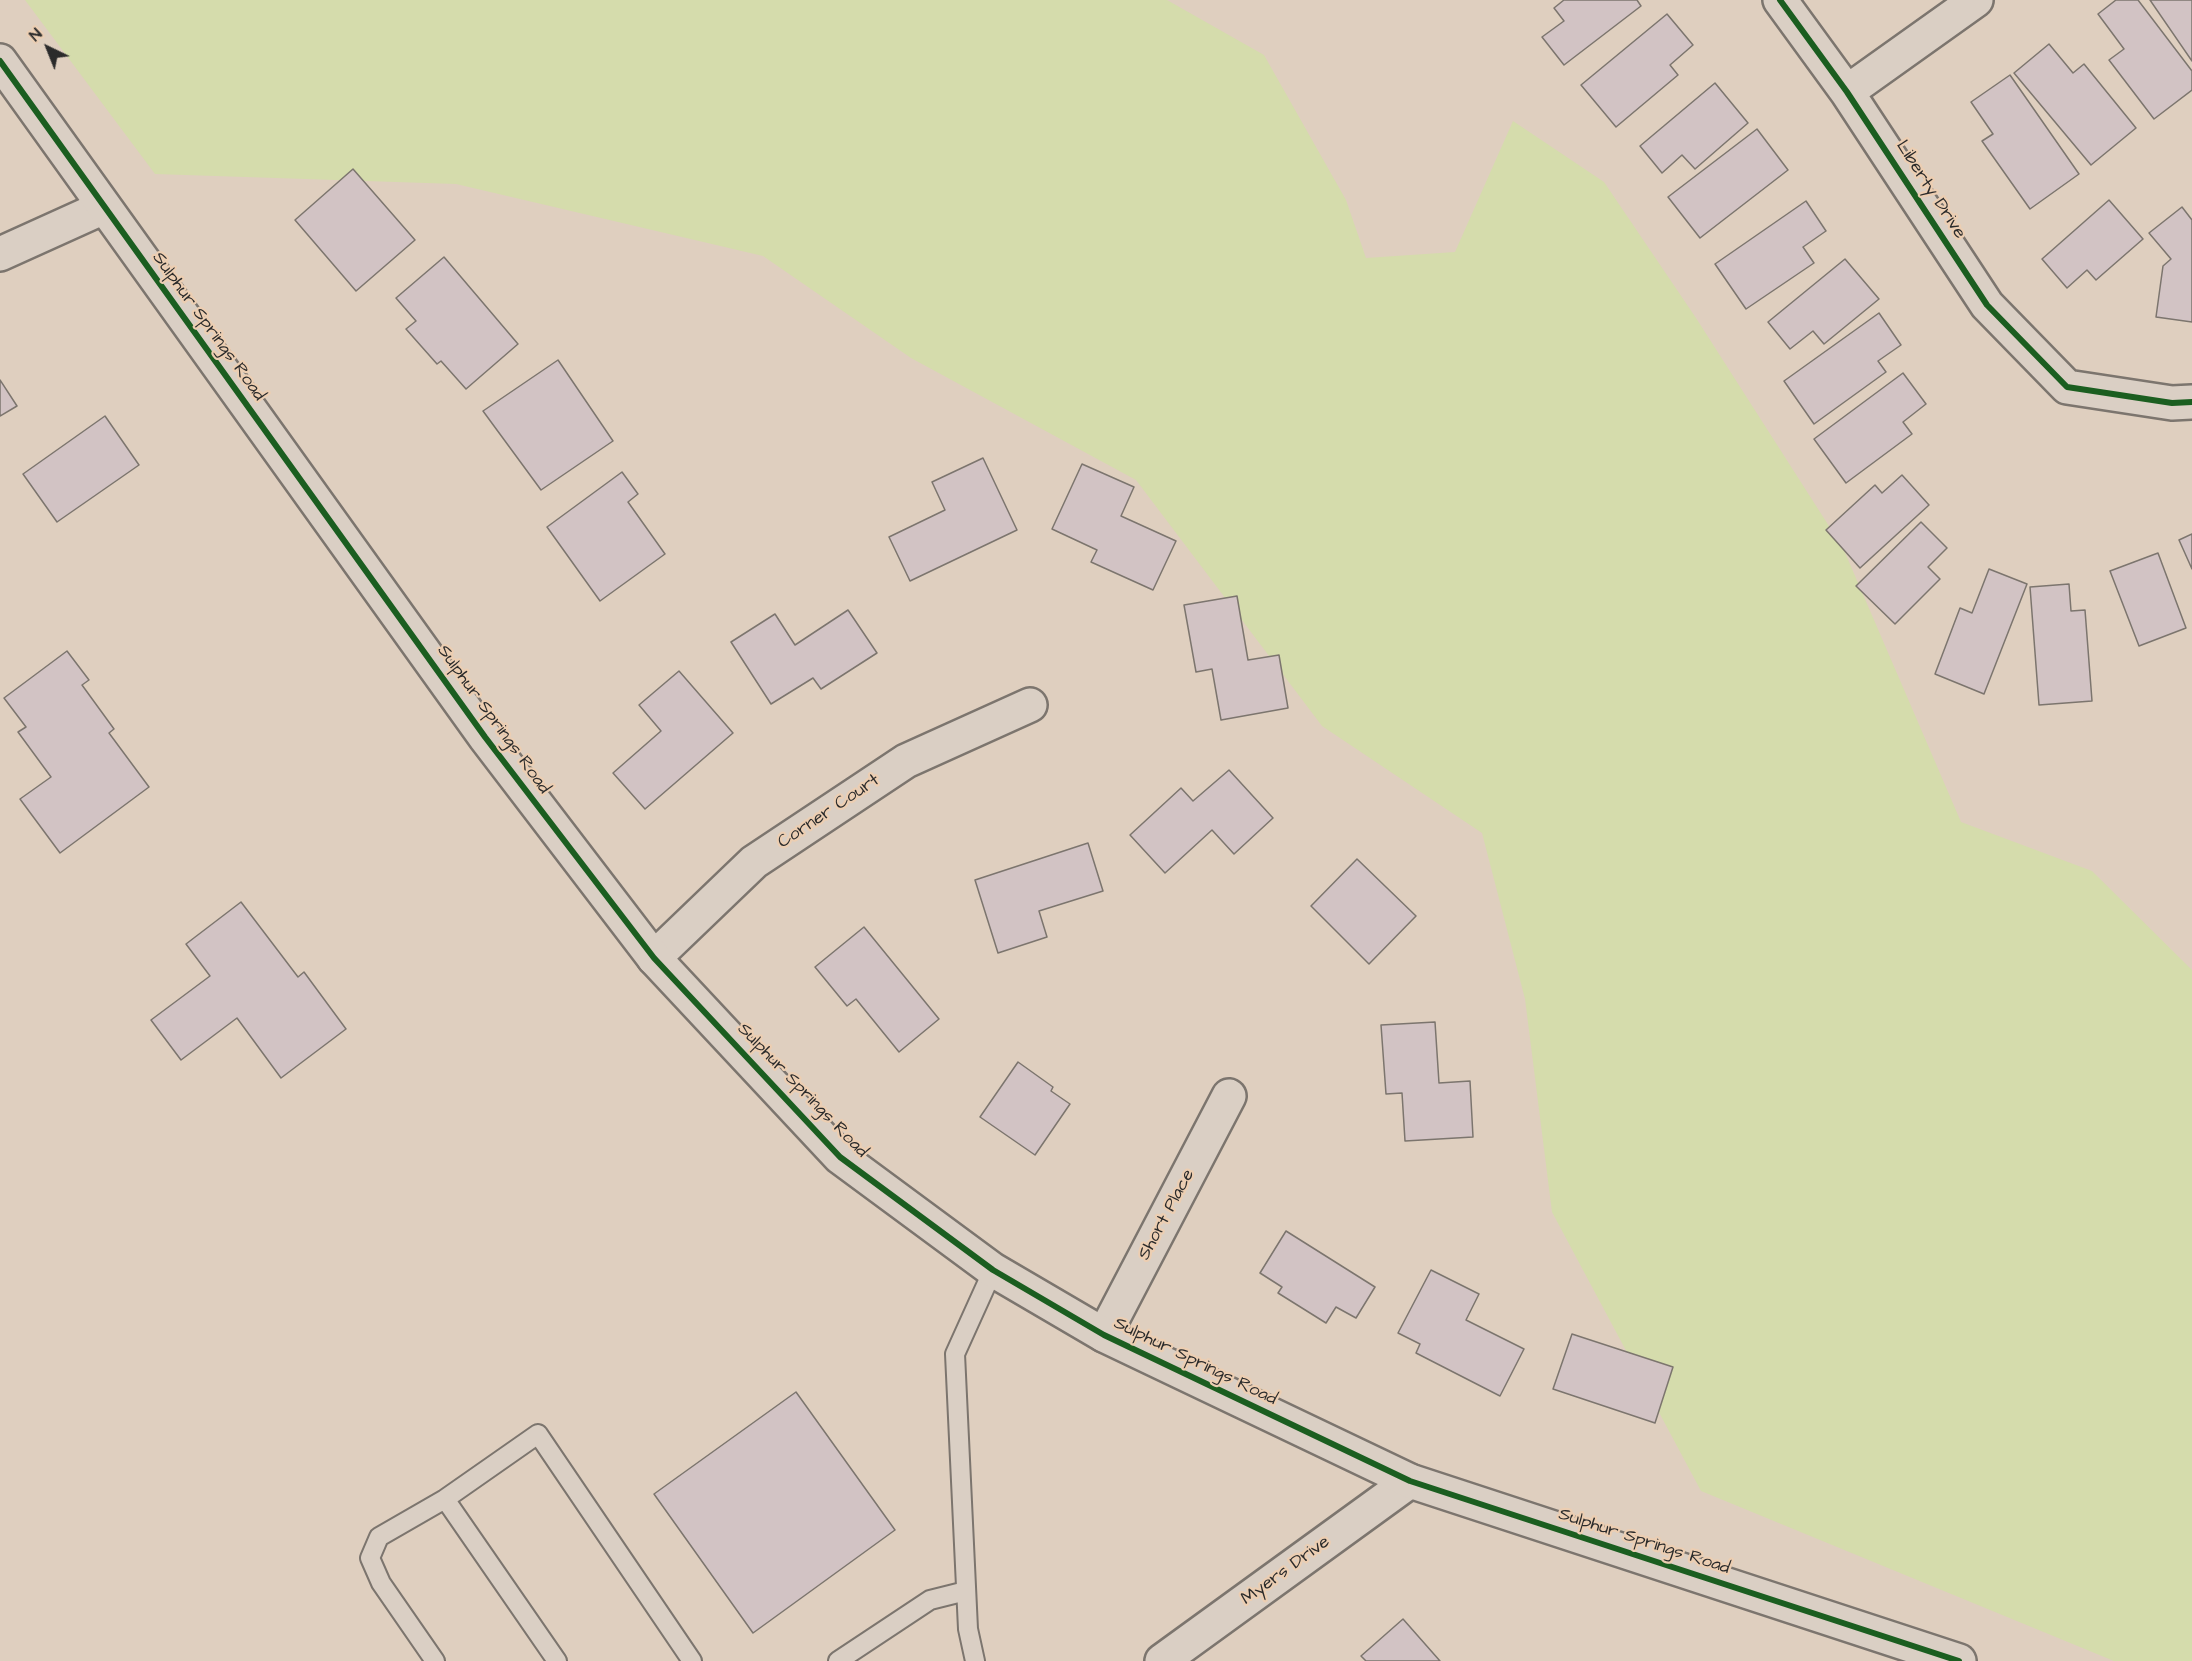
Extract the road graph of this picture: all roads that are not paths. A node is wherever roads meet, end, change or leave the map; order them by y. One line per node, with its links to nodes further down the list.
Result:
1 (1780, 0): 4 (street, Liberty Drive)
2 (1976, 0): 4 (street)
3 (0, 61): 5 (street, Sulphur Springs Road)
4 (1847, 92): 7 (street, Liberty Drive)
5 (104, 207): 6 (street); 9 (street, Sulphur Springs Road)
6 (0, 254)
7 (2192, 402)
8 (1030, 705): 9 (street, Corner Court)
9 (654, 958): 11 (street, Sulphur Springs Road)
10 (1229, 1096): 12 (street, Short Place)
11 (993, 1270): 12 (street, Sulphur Springs Road); 15 (lane)
12 (1104, 1335): 13 (street, Sulphur Springs Road)
13 (1410, 1481): 21 (street, Myers Drive); 22 (street, Sulphur Springs Road)
14 (445, 1499): 16 (lane); 17 (lane); 18 (lane)
15 (966, 1591): 19 (lane); 20 (lane)
16 (435, 1661)
17 (557, 1661)
18 (692, 1661)
19 (838, 1661)
20 (975, 1661)
21 (1162, 1661)
22 (1959, 1661)

